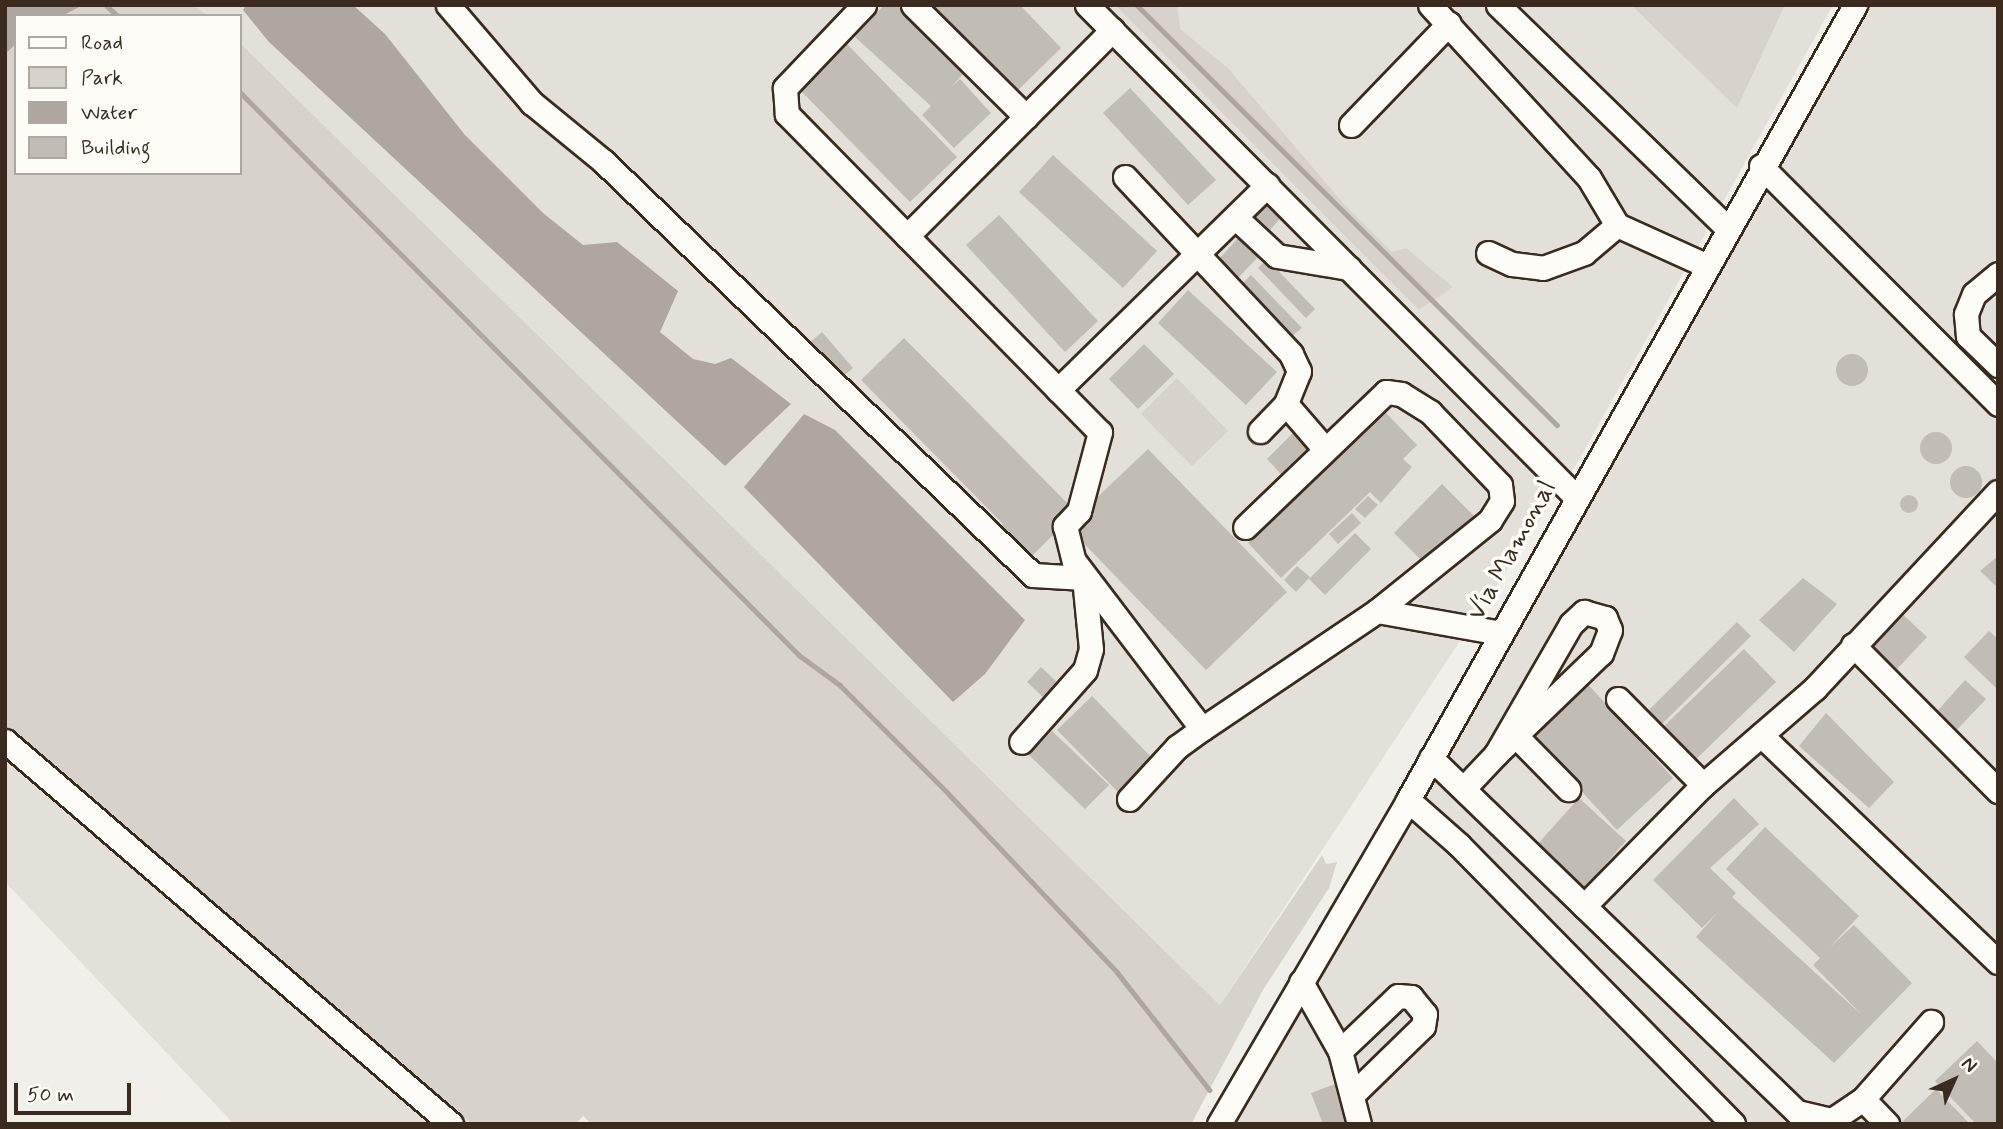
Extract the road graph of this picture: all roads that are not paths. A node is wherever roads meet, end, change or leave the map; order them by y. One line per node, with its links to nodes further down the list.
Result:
1 (448, 5): 33 (street)
2 (864, 5): 18 (street)
3 (913, 5): 10 (street)
4 (1087, 5): 9 (street)
5 (1430, 5): 8 (street)
6 (1499, 5): 17 (street)
7 (1855, 5): 12 (street, Vía Mamonal)
8 (1449, 23): 11 (street); 16 (street)
9 (1112, 30): 10 (street); 14 (street)
10 (1026, 117): 18 (street)
11 (1351, 125)
12 (1761, 166): 17 (street, Vía Mamonal); 27 (street)
13 (1125, 177): 20 (street)
14 (1267, 185): 15 (street); 22 (street)
15 (1235, 217): 20 (street); 22 (street)
16 (1617, 225): 19 (street); 21 (street)
17 (1726, 228): 21 (street, Vía Mamonal)
18 (907, 236): 25 (street)
19 (1488, 253)
20 (1197, 255): 25 (street); 26 (street)
21 (1705, 265): 31 (street, Vía Mamonal)
22 (1349, 268): 31 (street)
23 (1998, 274): 24 (street)
24 (1998, 365)
25 (1058, 390): 33 (street)
26 (1286, 404): 28 (street); 29 (street)
27 (1998, 404)
28 (1260, 431)
29 (1324, 448): 32 (street); 34 (street)
30 (1998, 492): 36 (street)
31 (1575, 496): 35 (street, Vía Mamonal)
32 (1245, 527)
33 (1084, 578): 38 (street); 42 (street)
34 (1377, 611): 35 (street); 38 (street)
35 (1500, 633): 44 (street, Vía Mamonal)
36 (1853, 645): 40 (street); 48 (street)
37 (1618, 699): 45 (street)
38 (1202, 729): 49 (street)
39 (1515, 734): 43 (street); 43 (street); 47 (street)
40 (1761, 735): 45 (street); 52 (street)
41 (5, 741): 58 (street)
42 (1021, 742)
43 (1496, 754): 46 (street)
44 (1432, 758): 46 (street); 50 (street, Vía Mamonal)
45 (1703, 785): 51 (street)
46 (1464, 788): 51 (street)
47 (1567, 789)
48 (1998, 791)
49 (1129, 799)
50 (1408, 800): 53 (street, Vía Mamonal); 61 (street)
51 (1584, 906): 57 (street)
52 (1998, 962)
53 (1301, 982): 55 (street); 59 (street, Vía Mamonal)
54 (1931, 1022): 57 (street)
55 (1340, 1051): 56 (street); 56 (street)
56 (1353, 1093): 60 (street)
57 (1863, 1099): 62 (street)
58 (451, 1124)
59 (1219, 1124)
60 (1359, 1124)
61 (1733, 1124)
62 (1887, 1124)

